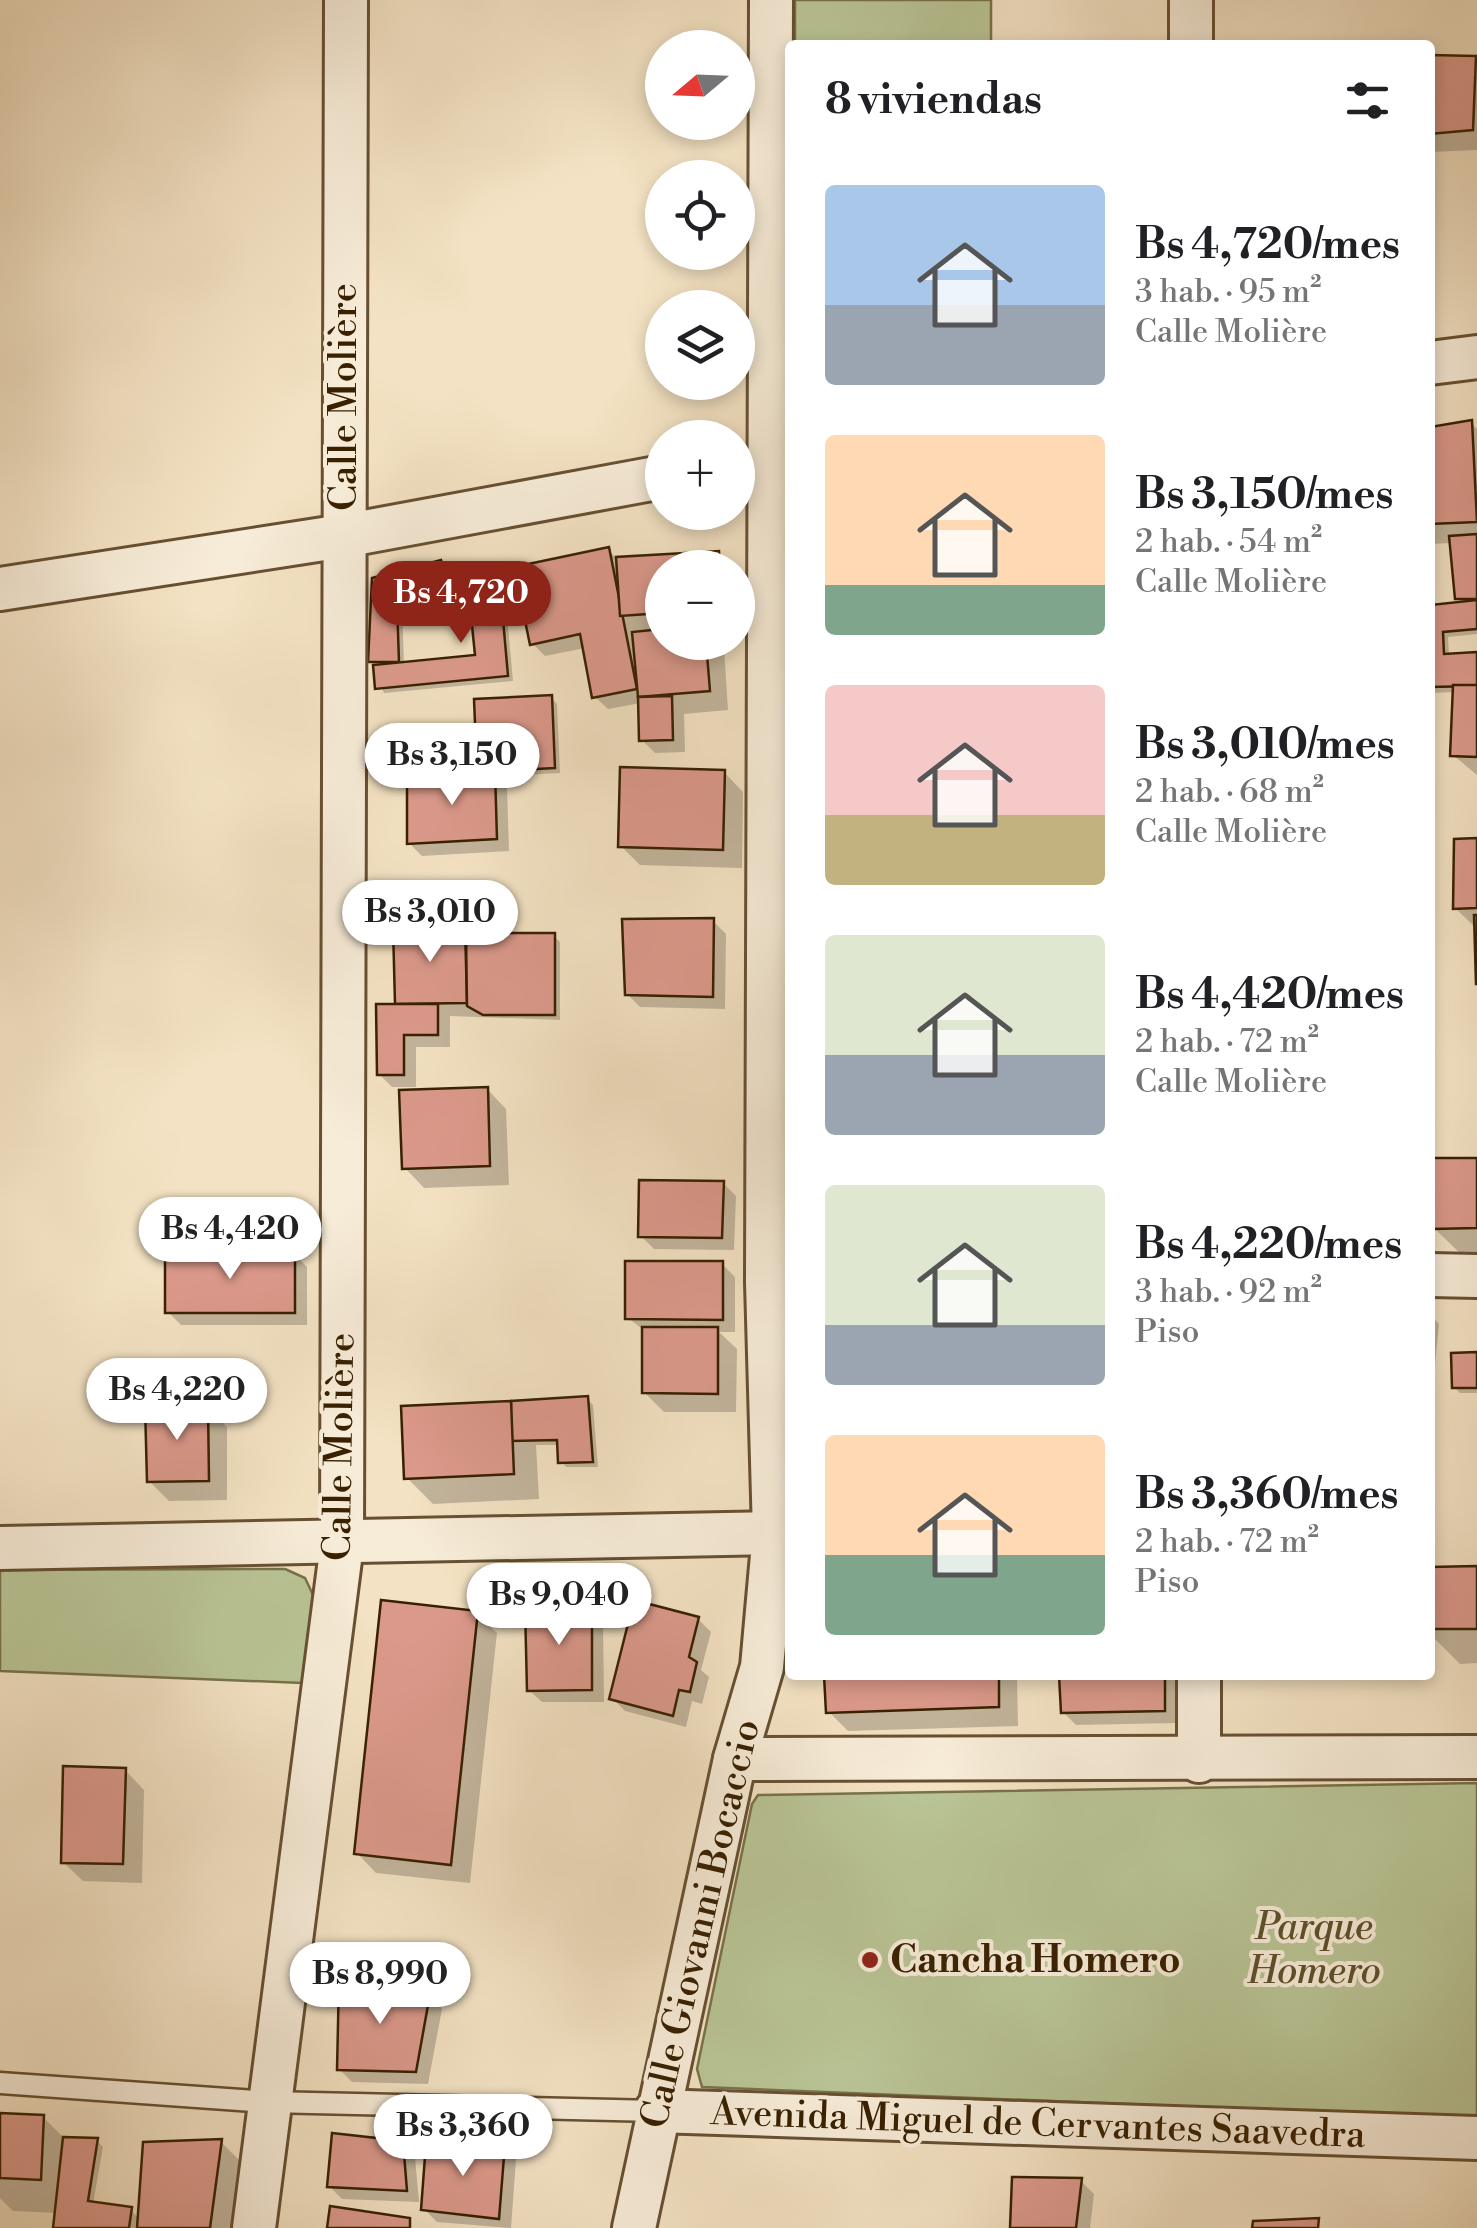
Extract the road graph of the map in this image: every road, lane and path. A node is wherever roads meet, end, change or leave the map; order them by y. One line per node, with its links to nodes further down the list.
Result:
1 (346, 0): 9 (street, Calle Molière)
2 (772, 0): 7 (street, Calle Giovanni Bocaccio)
3 (1190, 0): 4 (street)
4 (1191, 40)
5 (1477, 357): 6 (street)
6 (1435, 362)
7 (767, 457): 13 (street, Calle Giovanni Bocaccio)
8 (645, 479): 9 (street)
9 (343, 536): 10 (street); 15 (street, Calle Molière)
10 (0, 588)
11 (1435, 1276): 12 (street)
12 (1477, 1276)
13 (778, 1281): 14 (street, Calle Giovanni Bocaccio)
14 (774, 1533): 15 (street); 19 (street, Calle Giovanni Bocaccio)
15 (342, 1544): 16 (street); 22 (street, Calle Molière)
16 (0, 1548)
17 (1199, 1680): 20 (street)
18 (1477, 1757): 20 (street)
19 (735, 1759): 20 (street); 23 (street, Calle Giovanni Bocaccio)
20 (1199, 1762)
21 (0, 2083): 22 (lane, Avenida Miguel de Cervantes Saavedra)
22 (268, 2102): 23 (lane, Avenida Miguel de Cervantes Saavedra); 25 (street, Calle Molière)
23 (656, 2111): 24 (street, Avenida Miguel de Cervantes Saavedra); 26 (street, Calle Giovanni Bocaccio)
24 (1477, 2138)
25 (254, 2228)
26 (634, 2228)

